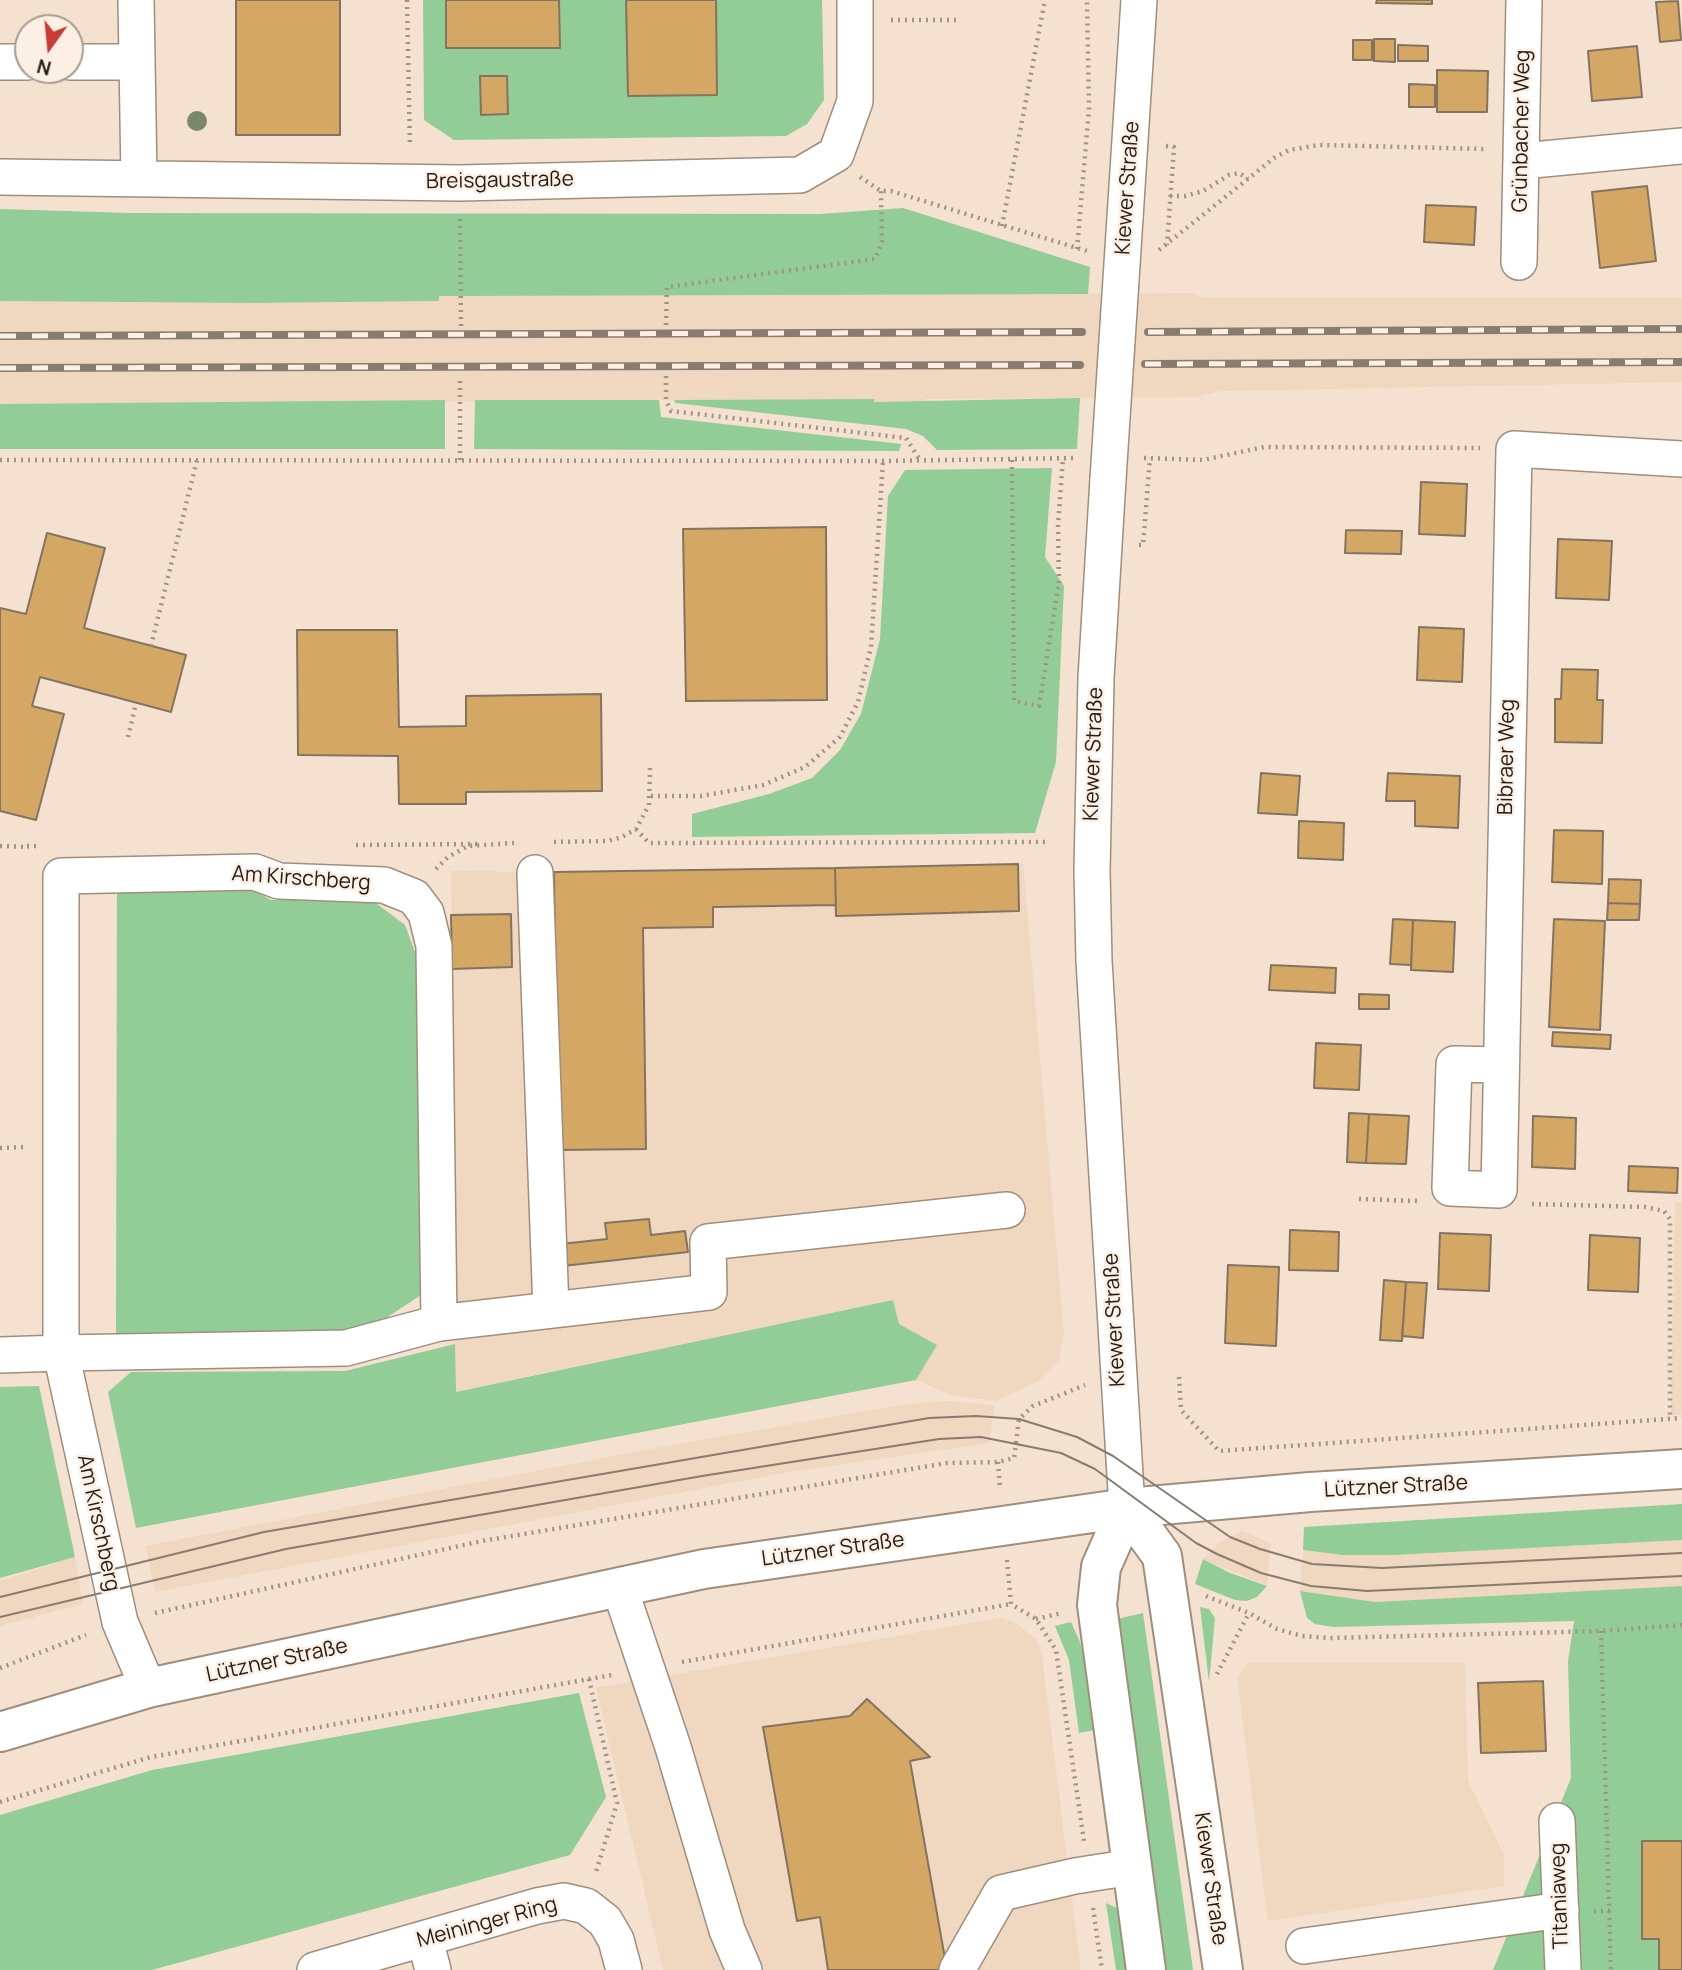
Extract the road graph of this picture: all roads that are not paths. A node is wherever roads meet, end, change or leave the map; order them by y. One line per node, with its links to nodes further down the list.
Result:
1 (136, 0): 6 (street)
2 (1139, 0): 21 (street, Kiewer Straße, bridge)
3 (1524, 0): 8 (street, Grünbacher Weg)
4 (855, 10): 10 (street, Breisgaustraße)
5 (84, 62): 6 (street)
6 (137, 62): 10 (street)
7 (1682, 146): 8 (street)
8 (1522, 155): 11 (street, Grünbacher Weg)
9 (0, 177): 10 (street, Breisgaustraße)
10 (139, 178)
11 (1518, 262)
12 (1682, 459): 14 (street, Bibraer Weg)
13 (539, 858): 16 (street)
14 (1501, 1065): 14 (street, Bibraer Weg)
15 (1007, 1210): 16 (street)
16 (551, 1310): 17 (street)
17 (439, 1323): 18 (street); 18 (street, Am Kirschberg)
18 (61, 1353): 19 (street); 23 (street, Am Kirschberg)
19 (0, 1355)
20 (1682, 1469): 21 (main road, Lützner Straße)
21 (1127, 1508): 22 (main road, Lützner Straße); 26 (main road, Kiewer Straße); 35 (main road, Kiewer Straße)
22 (619, 1586): 23 (main road, Lützner Straße); 32 (street)
23 (148, 1688): 24 (main road, Lützner Straße)
24 (0, 1732)
25 (1557, 1821): 27 (street, Titaniaweg)
26 (1132, 1867): 33 (street); 34 (main road, Kiewer Straße)
27 (1561, 1910): 28 (street); 36 (street, Titaniaweg)
28 (1320, 1953)
29 (429, 1954): 30 (street, Meininger Ring); 31 (street, Meininger Ring)
30 (315, 1970)
31 (624, 1970)
32 (744, 1970)
33 (957, 1970)
34 (1146, 1970)
35 (1223, 1970)
36 (1563, 1970)

